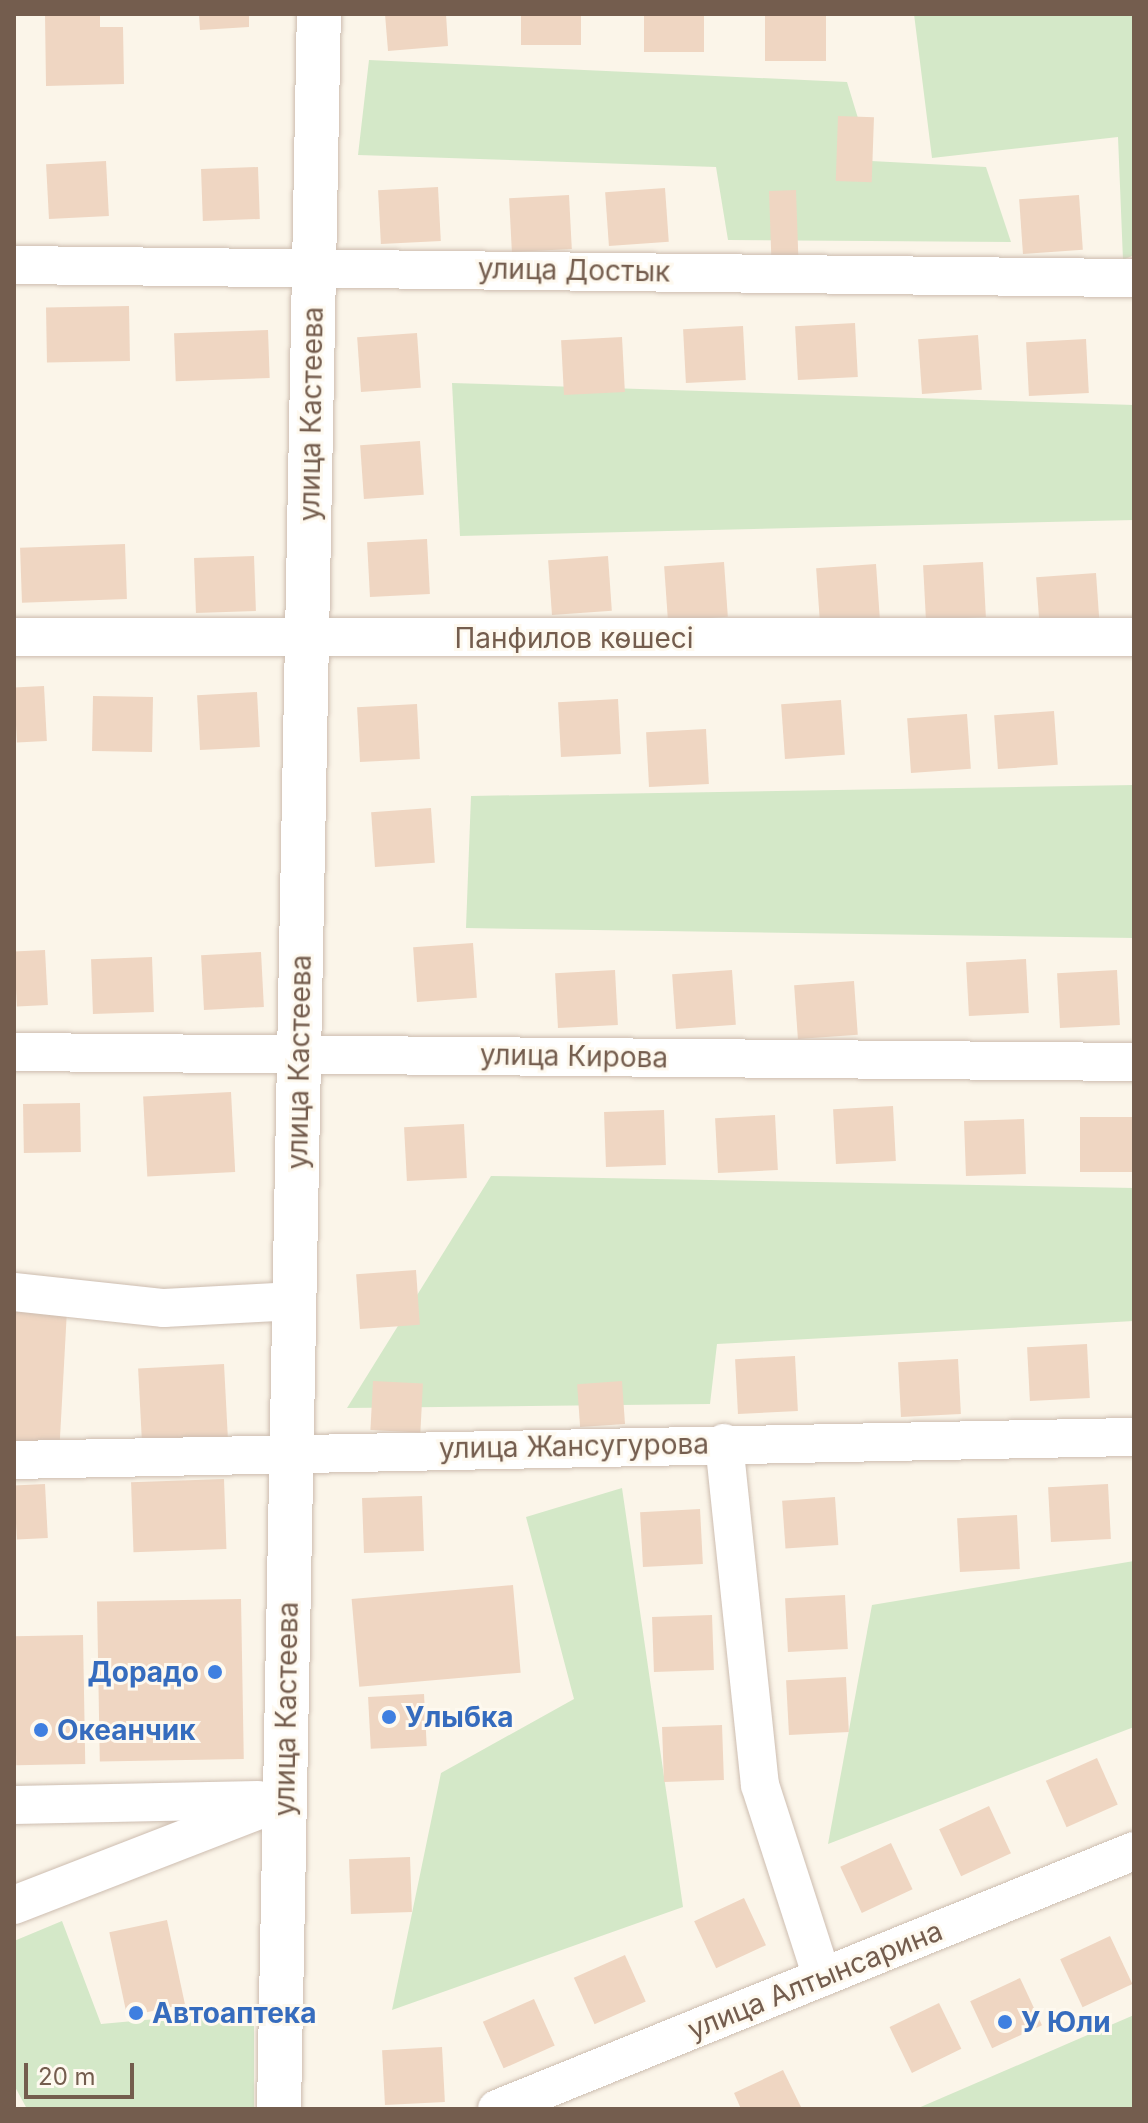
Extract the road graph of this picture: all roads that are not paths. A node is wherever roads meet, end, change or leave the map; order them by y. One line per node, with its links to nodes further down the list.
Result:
1 (319, 14): 3 (street, улица Кастеева)
2 (14, 265): 3 (street, улица Достык)
3 (314, 267): 4 (street, улица Достык); 7 (street, улица Кастеева)
4 (1134, 278)
5 (14, 637): 7 (street, Панфилов көшесі)
6 (1134, 637): 7 (street, Панфилов көшесі)
7 (307, 638): 9 (street, улица Кастеева)
8 (14, 1052): 9 (street, улица Кирова)
9 (299, 1054): 10 (street, улица Кирова); 12 (street, улица Кастеева)
10 (1134, 1062)
11 (14, 1292): 12 (street)
12 (295, 1301): 15 (street, улица Кастеева)
13 (1134, 1437): 14 (street, улица Жансугурова)
14 (724, 1443): 15 (street, улица Жансугурова); 21 (street)
15 (291, 1451): 16 (street, улица Жансугурова); 17 (street, улица Кастеева)
16 (14, 1460)
17 (285, 1800): 18 (street); 20 (street); 22 (street, улица Кастеева)
18 (14, 1805)
19 (1134, 1851): 21 (street, улица Алтынсарина)
20 (14, 1905)
21 (822, 1977): 23 (street, улица Алтынсарина)
22 (279, 2109)
23 (497, 2109)

